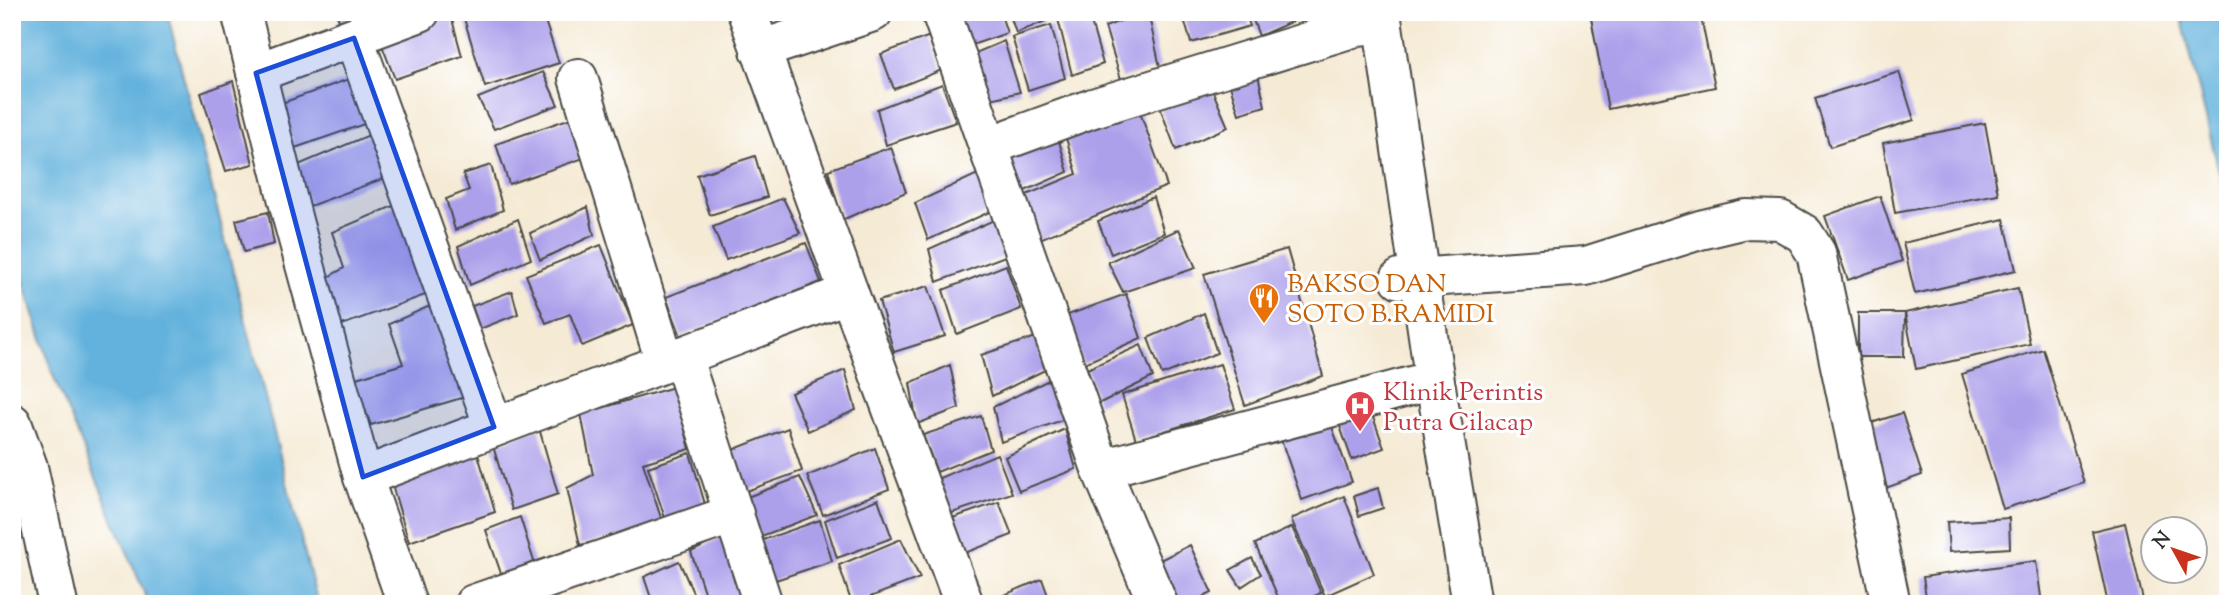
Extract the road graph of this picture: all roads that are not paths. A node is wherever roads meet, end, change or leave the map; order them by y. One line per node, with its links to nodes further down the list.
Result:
1 (240, 12): 9 (street)
2 (420, 12): 7 (street)
3 (747, 12): 8 (street)
4 (873, 12): 8 (street)
5 (941, 12): 11 (street)
6 (1369, 18): 11 (street); 12 (street)
7 (354, 37): 9 (street); 17 (street)
8 (760, 50): 13 (street)
9 (256, 73): 19 (street)
10 (578, 78): 14 (street)
11 (989, 146): 18 (street)
12 (1410, 277): 15 (street); 28 (street); 29 (street)
13 (849, 293): 14 (street); 25 (street)
14 (673, 359): 17 (street); 20 (street)
15 (1415, 384): 18 (street); 27 (street)
16 (12, 423): 21 (street)
17 (494, 427): 19 (street)
18 (1101, 469): 26 (street)
19 (363, 477): 22 (street)
20 (734, 514): 23 (street); 24 (street)
21 (58, 604)
22 (407, 604)
23 (474, 604)
24 (763, 604)
25 (964, 604)
26 (1158, 604)
27 (1444, 604)
28 (1472, 604)
29 (1891, 604)

